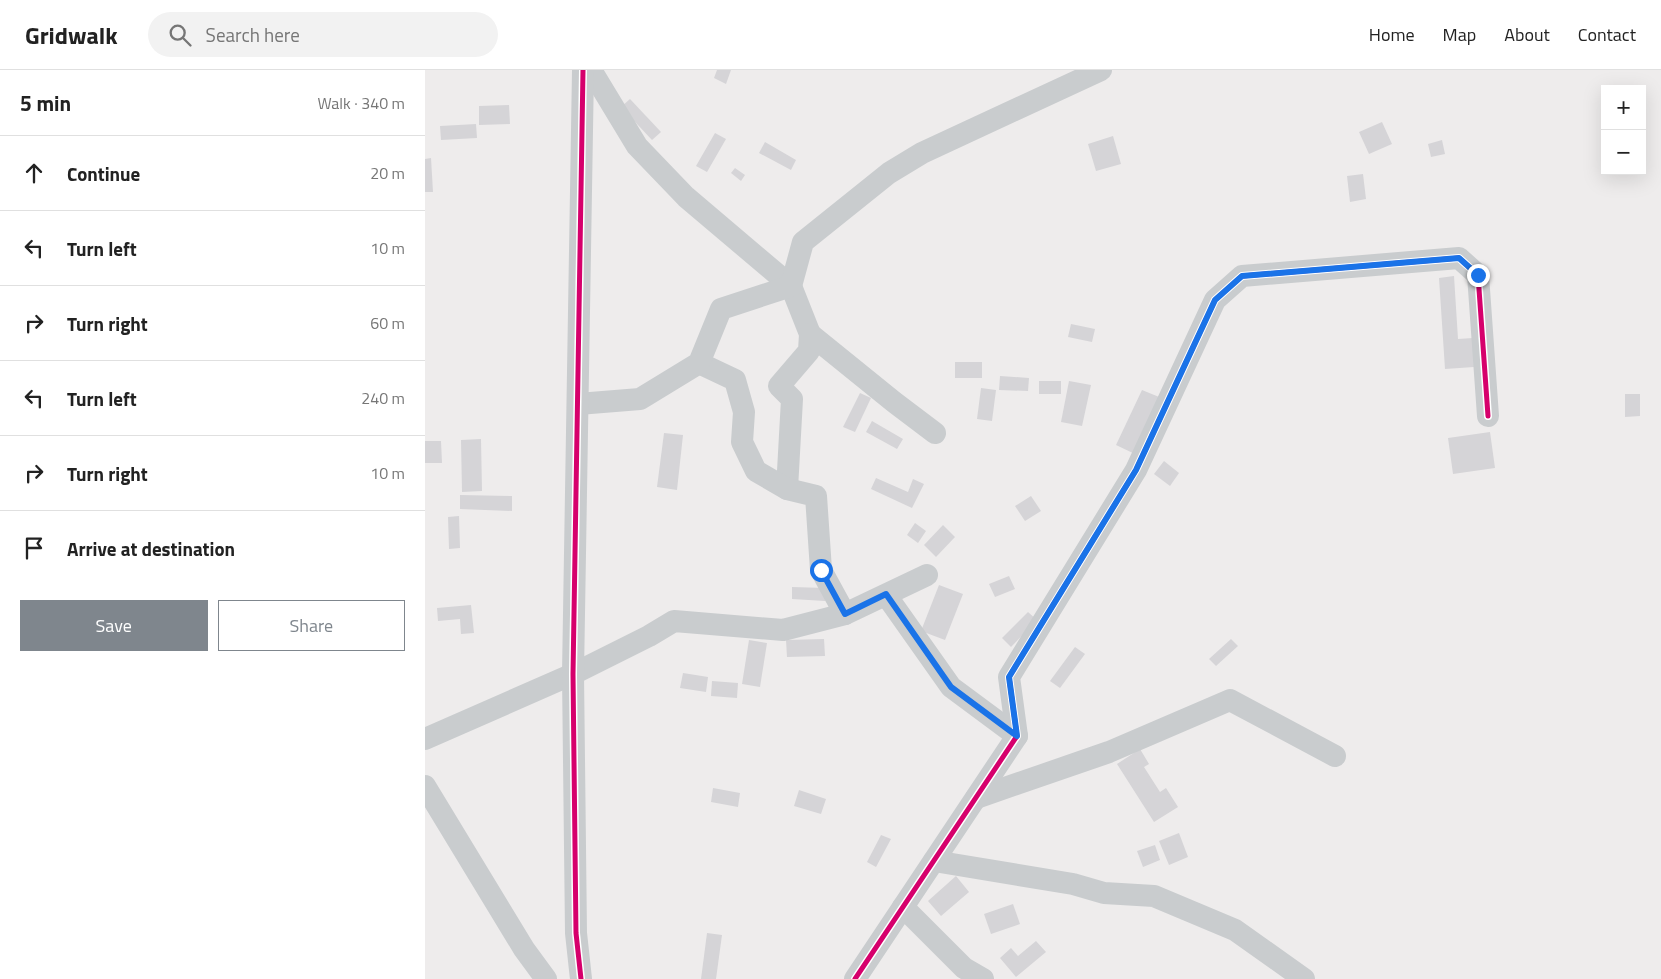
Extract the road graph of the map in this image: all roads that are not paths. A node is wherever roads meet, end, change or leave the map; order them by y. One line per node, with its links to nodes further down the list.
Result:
1 (583, 70): 7 (street)
2 (591, 70): 4 (street)
3 (1101, 70): 4 (street)
4 (791, 286): 5 (street); 6 (street)
5 (810, 334): 9 (street); 10 (street)
6 (699, 364): 7 (street); 10 (street)
7 (578, 404): 14 (street)
8 (1488, 416): 15 (street)
9 (935, 432)
10 (787, 489): 13 (street)
11 (927, 575): 12 (street)
12 (886, 594): 13 (street); 15 (street)
13 (845, 614): 14 (street)
14 (573, 674): 16 (street); 23 (street)
15 (1017, 736): 19 (street)
16 (425, 739)
17 (1335, 756): 19 (street)
18 (425, 786): 22 (street)
19 (976, 798): 20 (street)
20 (934, 861): 21 (street); 26 (street)
21 (903, 907): 24 (street); 25 (street)
22 (546, 979)
23 (581, 979)
24 (855, 979)
25 (983, 979)
26 (1304, 979)

